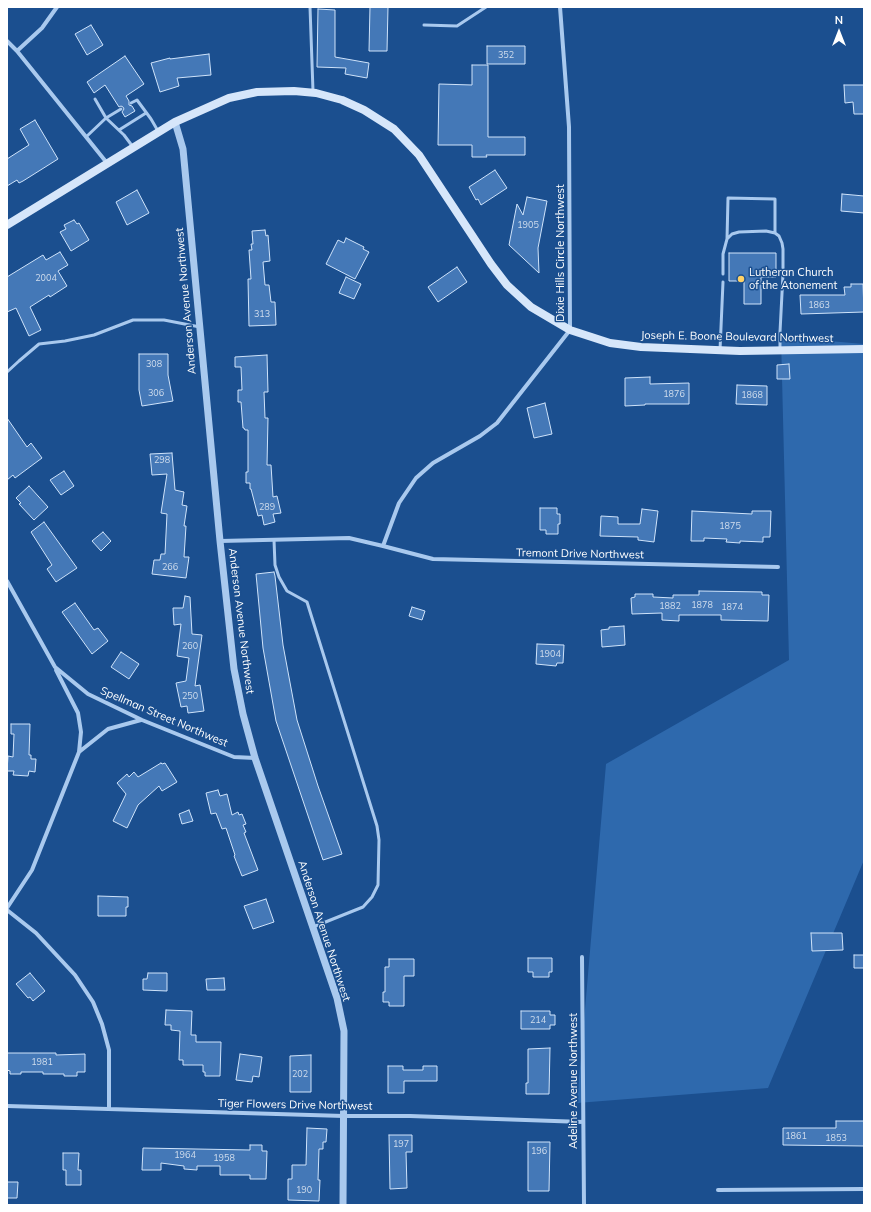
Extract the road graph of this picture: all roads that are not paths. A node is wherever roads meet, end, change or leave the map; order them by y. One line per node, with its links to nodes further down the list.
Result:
1 (57, 7): 7 (street)
2 (310, 7): 8 (lane)
3 (486, 7): 5 (lane)
4 (560, 7): 26 (street, Dixie Hills Circle Northwest)
5 (424, 25)
6 (7, 41): 7 (street)
7 (16, 51): 17 (street)
8 (313, 93): 14 (main road, Joseph E. Boone Boulevard Northwest); 26 (main road, Joseph E. Boone Boulevard Northwest)
9 (95, 99): 13 (lane)
10 (131, 103): 12 (lane)
11 (121, 109): 13 (lane)
12 (146, 113): 15 (lane); 16 (lane)
13 (106, 118): 15 (lane); 17 (lane)
14 (175, 122): 16 (main road, Joseph E. Boone Boulevard Northwest); 25 (street, Anderson Avenue Northwest)
15 (119, 130): 18 (lane)
16 (159, 132): 18 (main road, Joseph E. Boone Boulevard Northwest)
17 (86, 137): 19 (street)
18 (134, 148): 19 (main road, Joseph E. Boone Boulevard Northwest)
19 (107, 164): 20 (main road, Joseph E. Boone Boulevard Northwest)
20 (7, 225)
21 (775, 233): 22 (lane); 22 (lane); 28 (lane)
22 (727, 239): 23 (lane)
23 (723, 274)
24 (723, 282): 27 (lane)
25 (200, 327): 30 (lane); 32 (street, Anderson Avenue Northwest)
26 (570, 330): 27 (main road, Joseph E. Boone Boulevard Northwest); 33 (street, Dixie Hills Circle Northwest)
27 (720, 350): 28 (main road, Joseph E. Boone Boulevard Northwest)
28 (780, 350): 29 (main road, Joseph E. Boone Boulevard Northwest)
29 (864, 350)
30 (7, 372)
31 (274, 540): 32 (street); 33 (street); 41 (lane)
32 (220, 541): 39 (street, Anderson Avenue Northwest)
33 (383, 546): 34 (street, Tremont Drive Northwest)
34 (778, 567)
35 (7, 581): 36 (street, Spellman Street Northwest)
36 (55, 667): 37 (street, Spellman Street Northwest); 38 (street)
37 (142, 720): 38 (street); 39 (street, Spellman Street Northwest)
38 (78, 752): 40 (street)
39 (255, 758): 41 (street, Anderson Avenue Northwest)
40 (7, 909): 44 (street)
41 (312, 927): 45 (street, Anderson Avenue Northwest)
42 (582, 957): 46 (street, Adeline Avenue Northwest)
43 (7, 1106): 44 (street, Tiger Flowers Drive Northwest)
44 (110, 1109): 45 (street, Tiger Flowers Drive Northwest)
45 (344, 1116): 46 (street, Tiger Flowers Drive Northwest); 49 (street, Anderson Avenue Northwest)
46 (584, 1122): 50 (street, Adeline Avenue Northwest)
47 (864, 1189): 48 (street)
48 (718, 1190)
49 (344, 1205)
50 (584, 1205)

